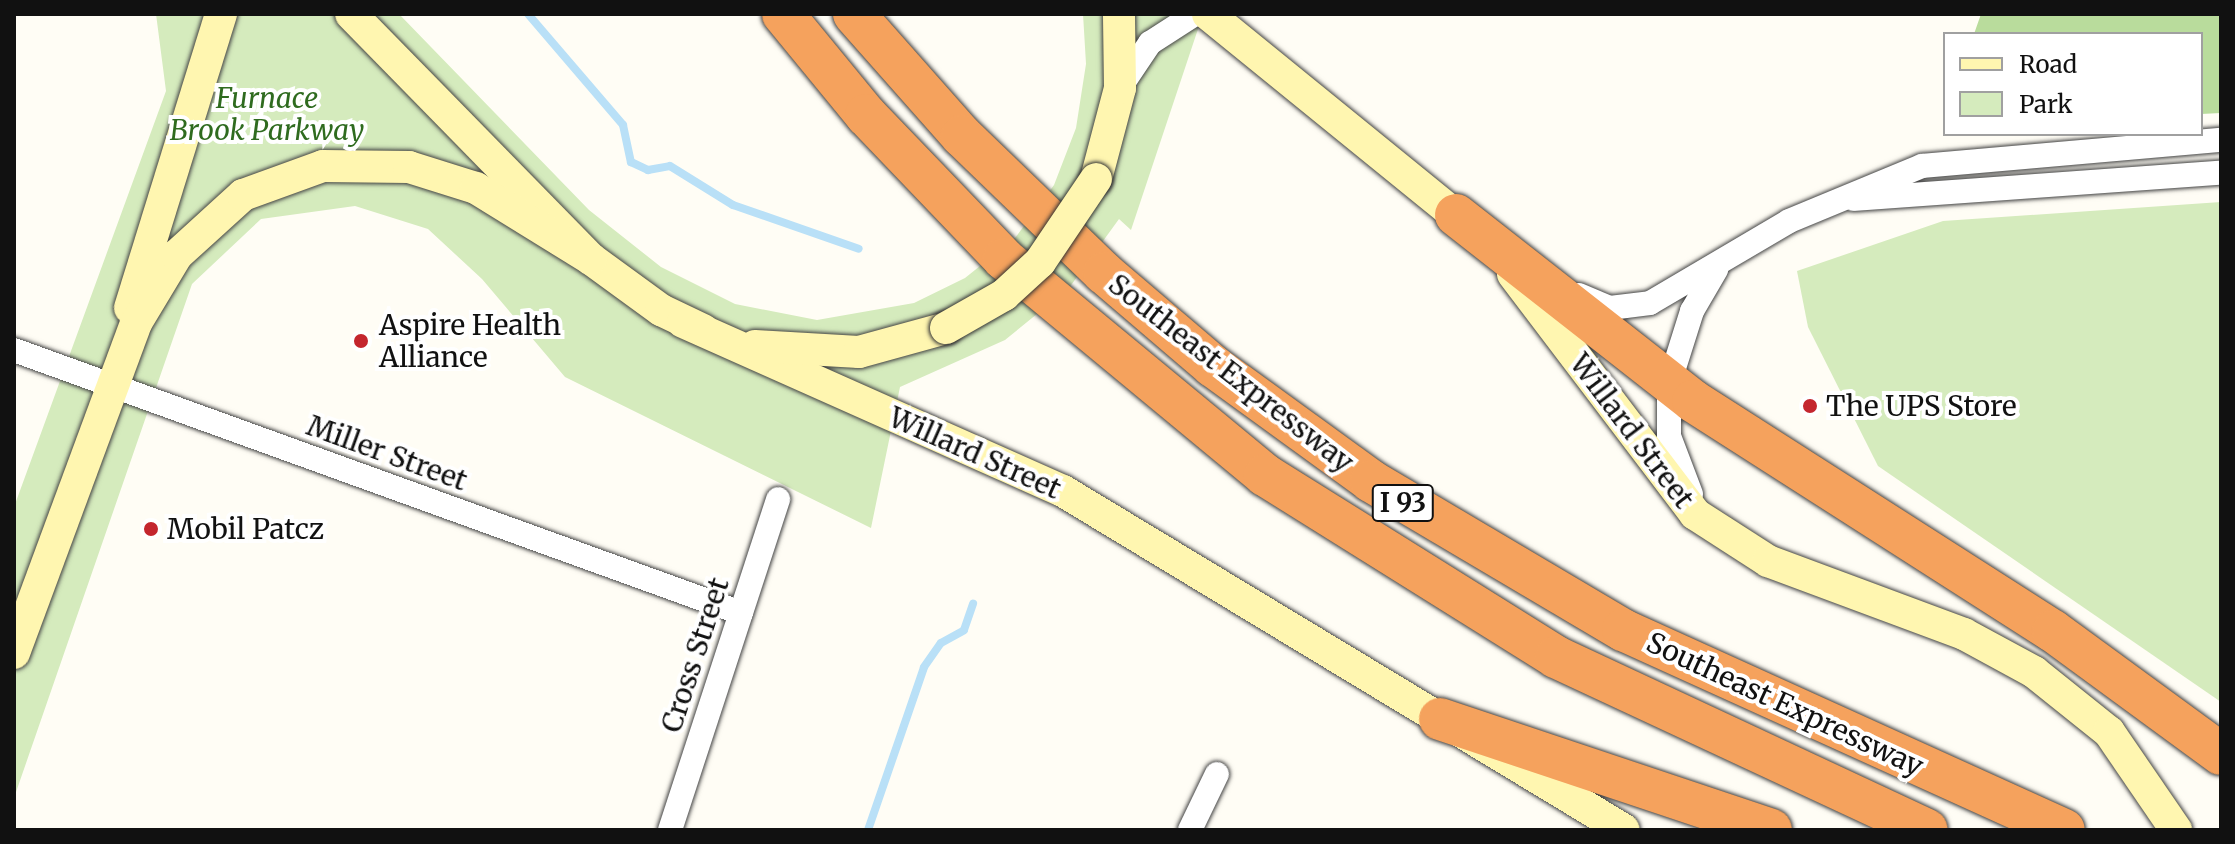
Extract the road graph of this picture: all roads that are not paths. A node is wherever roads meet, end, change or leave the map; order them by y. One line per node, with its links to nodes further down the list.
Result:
1 (221, 14): 20 (main road)
2 (351, 14): 15 (main road)
3 (754, 14): 32 (highway, I 93)
4 (783, 14): 33 (highway, I 93)
5 (825, 14): 34 (highway, I 93)
6 (854, 14): 35 (highway, Southeast Expressway / I 93)
7 (1119, 14): 10 (main road)
8 (1195, 14): 10 (street)
9 (1208, 14): 14 (main road, Willard Street)
10 (1120, 88): 17 (main road, bridge)
11 (2221, 140): 13 (street)
12 (2221, 173): 13 (street)
13 (1832, 203): 16 (street)
14 (1456, 215): 16 (street); 19 (highway); 22 (main road, Willard Street)
15 (591, 259): 17 (main road); 20 (main road)
16 (1720, 265): 19 (street)
17 (683, 322): 25 (main road, Willard Street)
18 (14, 350): 20 (street, Miller Street)
19 (1669, 384): 22 (street); 26 (highway)
20 (110, 385): 23 (street, Miller Street); 24 (main road)
21 (778, 499): 23 (street, Cross Street)
22 (1711, 527): 36 (main road, Willard Street)
23 (741, 613): 28 (street, Cross Street)
24 (14, 653)
25 (1440, 719): 30 (main road, Willard Street); 31 (highway)
26 (2221, 754)
27 (1217, 774): 29 (street)
28 (670, 830)
29 (1190, 830)
30 (1624, 830)
31 (1771, 830)
32 (1870, 830)
33 (1927, 830)
34 (2006, 830)
35 (2064, 830)
36 (2176, 830)

